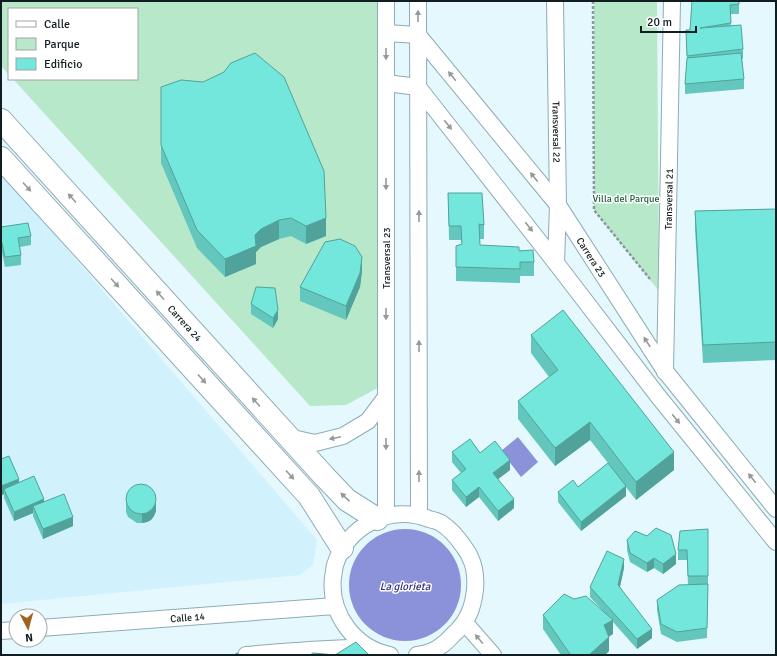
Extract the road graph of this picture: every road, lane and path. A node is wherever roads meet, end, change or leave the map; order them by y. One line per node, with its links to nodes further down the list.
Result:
1 (386, 1): 6 (street, Transversal 23)
2 (418, 1): 7 (street, one-way to 2)
3 (555, 1): 13 (street, Transversal 22)
4 (593, 1): 15 (path)
5 (672, 1): 16 (street, Transversal 21)
6 (386, 33): 7 (street); 8 (street, Transversal 23, one-way to 8)
7 (418, 35): 9 (street); 13 (street, Carrera 23, one-way to 7)
8 (386, 83): 9 (street); 18 (street, Transversal 23, one-way to 18)
9 (418, 87): 14 (street, one-way to 14); 21 (street, one-way to 9)
10 (1, 120): 11 (street, Carrera 24)
11 (24, 145): 12 (street); 19 (street, Carrera 24, one-way to 11)
12 (4, 161): 24 (street, one-way to 24)
13 (558, 205): 14 (street, Transversal 22); 16 (street, Carrera 23, one-way to 13)
14 (556, 263): 17 (street)
15 (651, 281)
16 (665, 371): 17 (street, Transversal 21); 20 (street, Carrera 23, one-way to 16)
17 (658, 396): 23 (street, one-way to 23)
18 (386, 397): 19 (street, one-way to 19); 22 (street, Transversal 23, one-way to 22)
19 (288, 436): 22 (street, Carrera 24, one-way to 19)
20 (776, 509)
21 (419, 515): 22 (street); 26 (street)
22 (381, 517): 24 (street)
23 (776, 542)
24 (342, 548): 25 (street)
25 (335, 606): 27 (street, Calle 14); 28 (street)
26 (465, 623): 29 (street); 33 (street, one-way to 26)
27 (48, 627)
28 (370, 648): 30 (street); 31 (street)
29 (446, 650): 32 (street)
30 (246, 655)
31 (390, 655)
32 (420, 655)
33 (493, 655)

